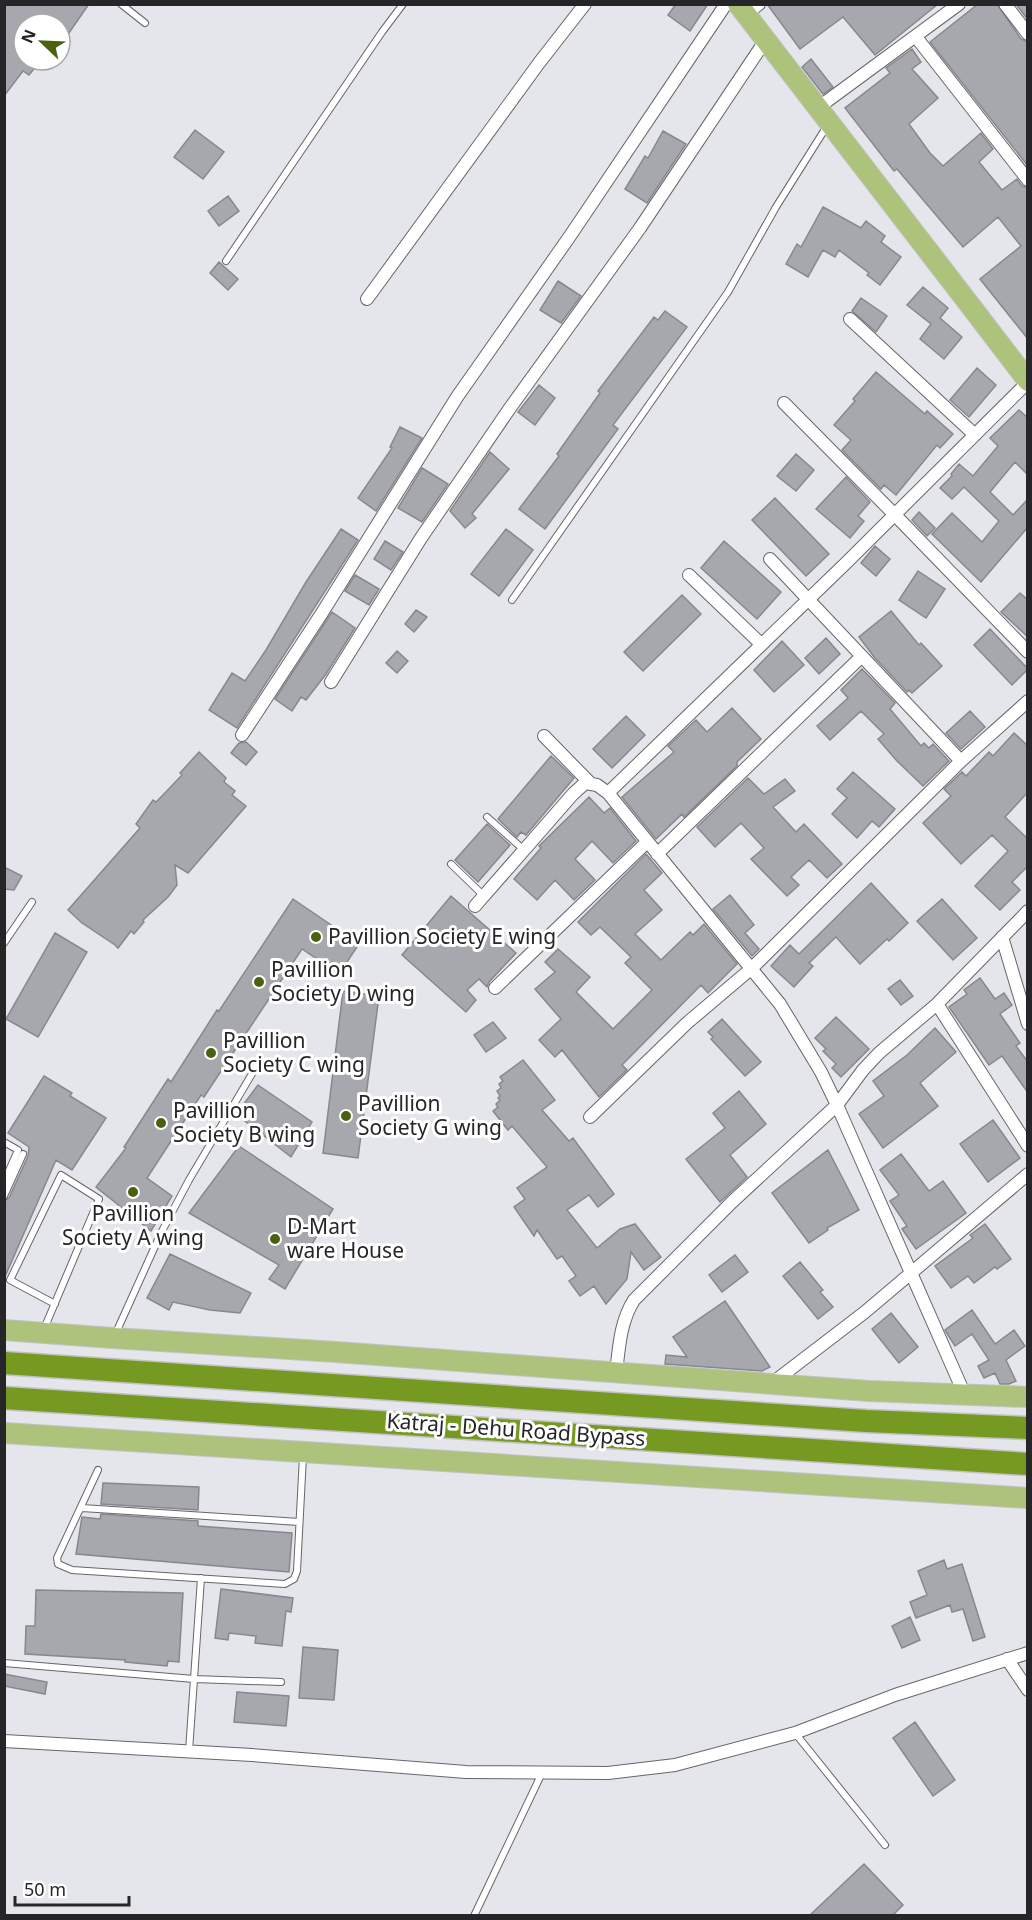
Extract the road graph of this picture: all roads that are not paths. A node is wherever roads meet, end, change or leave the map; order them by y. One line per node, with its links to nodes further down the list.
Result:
1 (121, 4): 8 (lane)
2 (403, 4): 14 (lane)
3 (585, 4): 15 (street)
4 (726, 4): 30 (street)
5 (959, 4): 10 (street)
6 (1005, 4): 9 (street)
7 (748, 8): 11 (main road)
8 (145, 23)
9 (1028, 34)
10 (916, 37): 12 (street); 13 (street)
11 (765, 41): 12 (main road); 28 (street)
12 (825, 114): 17 (main road); 23 (lane)
13 (1028, 180)
14 (226, 261)
15 (367, 299)
16 (850, 319): 19 (street)
17 (1028, 382): 19 (street)
18 (784, 403): 20 (street)
19 (975, 435): 20 (street)
20 (896, 515): 24 (street); 26 (street)
21 (770, 558): 24 (street)
22 (689, 575): 25 (street)
23 (512, 600)
24 (808, 600): 25 (street); 27 (street)
25 (761, 644): 34 (street)
26 (1028, 652)
27 (861, 657): 32 (street); 38 (street)
28 (331, 682)
29 (1028, 701): 32 (street)
30 (242, 735)
31 (544, 736): 33 (street)
32 (961, 761): 46 (street)
33 (591, 784): 34 (street); 37 (street)
34 (608, 793): 36 (street)
35 (487, 817): 37 (lane)
36 (647, 842): 38 (street); 47 (street)
37 (524, 850): 40 (street)
38 (657, 854): 46 (street)
39 (450, 864): 40 (lane)
40 (484, 896): 42 (street)
41 (33, 902): 45 (lane)
42 (475, 906)
43 (1028, 911): 44 (street)
44 (1002, 938): 48 (street); 49 (street)
45 (4, 943)
46 (752, 968): 51 (street); 52 (street)
47 (495, 988)
48 (937, 1004): 51 (street); 54 (street)
49 (1028, 1024)
50 (256, 1067): 63 (lane)
51 (837, 1105): 59 (street); 65 (street)
52 (590, 1117)
53 (4, 1142): 57 (lane)
54 (1028, 1146)
55 (23, 1154): 58 (lane)
56 (1028, 1174): 59 (street)
57 (4, 1182)
58 (4, 1196)
59 (912, 1272): 66 (street); 67 (street)
60 (55, 1304): 60 (lane); 62 (lane)
61 (4, 1330): 62 (main road)
62 (43, 1332): 63 (main road)
63 (113, 1338): 65 (main road)
64 (4, 1363): 70 (highway, Katraj - Dehu Road Bypass)
65 (616, 1373): 66 (main road)
66 (771, 1384): 67 (main road)
67 (964, 1393): 68 (main road)
68 (1028, 1396)
69 (4, 1398): 73 (highway, Katraj - Dehu Road Bypass)
70 (1028, 1428)
71 (4, 1433): 72 (main road)
72 (303, 1452): 75 (main road); 77 (lane)
73 (1028, 1464)
74 (98, 1470): 76 (lane)
75 (1028, 1498)
76 (82, 1508): 77 (lane); 78 (lane)
77 (299, 1522): 78 (lane)
78 (201, 1578): 82 (lane)
79 (1028, 1653): 80 (street)
80 (1007, 1659): 84 (street); 85 (street)
81 (4, 1663): 82 (lane)
82 (194, 1679): 83 (lane); 87 (lane)
83 (281, 1682)
84 (1028, 1690)
85 (795, 1733): 88 (street); 89 (lane)
86 (4, 1741): 87 (street)
87 (189, 1751): 88 (street)
88 (543, 1773): 90 (lane)
89 (885, 1845)
90 (474, 1916)

